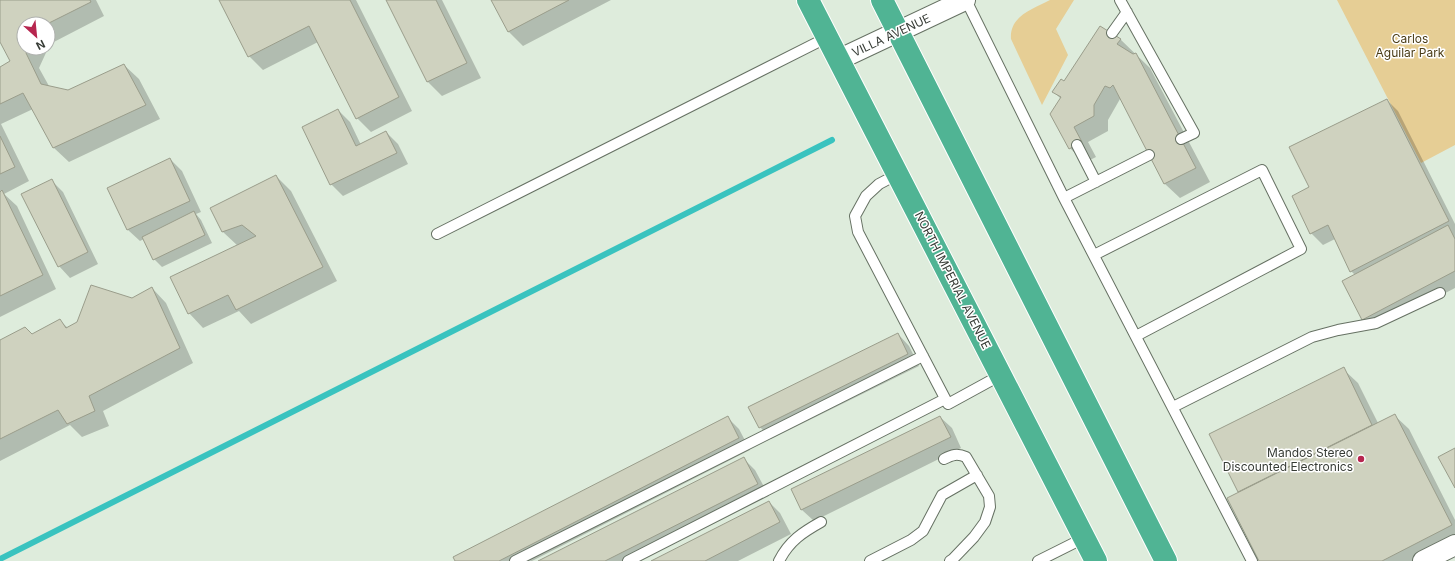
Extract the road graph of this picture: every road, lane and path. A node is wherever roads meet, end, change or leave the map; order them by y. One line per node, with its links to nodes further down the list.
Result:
1 (808, 0): 8 (highway, NORTH IMPERIAL AVENUE)
2 (882, 0): 6 (highway)
3 (966, 0): 6 (street, VILLA AVENUE); 15 (lane)
4 (1120, 0): 5 (lane)
5 (1127, 12): 7 (lane); 10 (lane)
6 (898, 31): 9 (street, VILLA AVENUE); 36 (highway)
7 (1112, 33)
8 (828, 37): 9 (highway, NORTH IMPERIAL AVENUE); 16 (lane)
9 (840, 59): 13 (highway, NORTH IMPERIAL AVENUE)
10 (1181, 139)
11 (1077, 145): 14 (lane)
12 (1149, 155): 14 (lane)
13 (898, 174): 20 (lane); 21 (highway, NORTH IMPERIAL AVENUE)
14 (1096, 182): 15 (lane)
15 (1064, 198): 17 (lane)
16 (437, 234)
17 (1094, 255): 19 (lane); 19 (lane)
18 (1440, 293): 23 (lane)
19 (1136, 336): 23 (lane)
20 (923, 356): 22 (lane); 29 (lane)
21 (1001, 375): 22 (lane); 27 (highway, NORTH IMPERIAL AVENUE)
22 (945, 399): 30 (lane)
23 (1173, 407): 37 (lane)
24 (944, 459): 25 (lane)
25 (977, 475): 32 (lane); 33 (lane)
26 (821, 522): 31 (lane)
27 (1084, 538): 34 (lane); 35 (highway, NORTH IMPERIAL AVENUE)
28 (1455, 545): 38 (street)
29 (515, 561)
30 (628, 561)
31 (779, 561)
32 (870, 561)
33 (950, 561)
34 (1038, 561)
35 (1096, 561)
36 (1166, 561)
37 (1252, 561)
38 (1423, 561)

